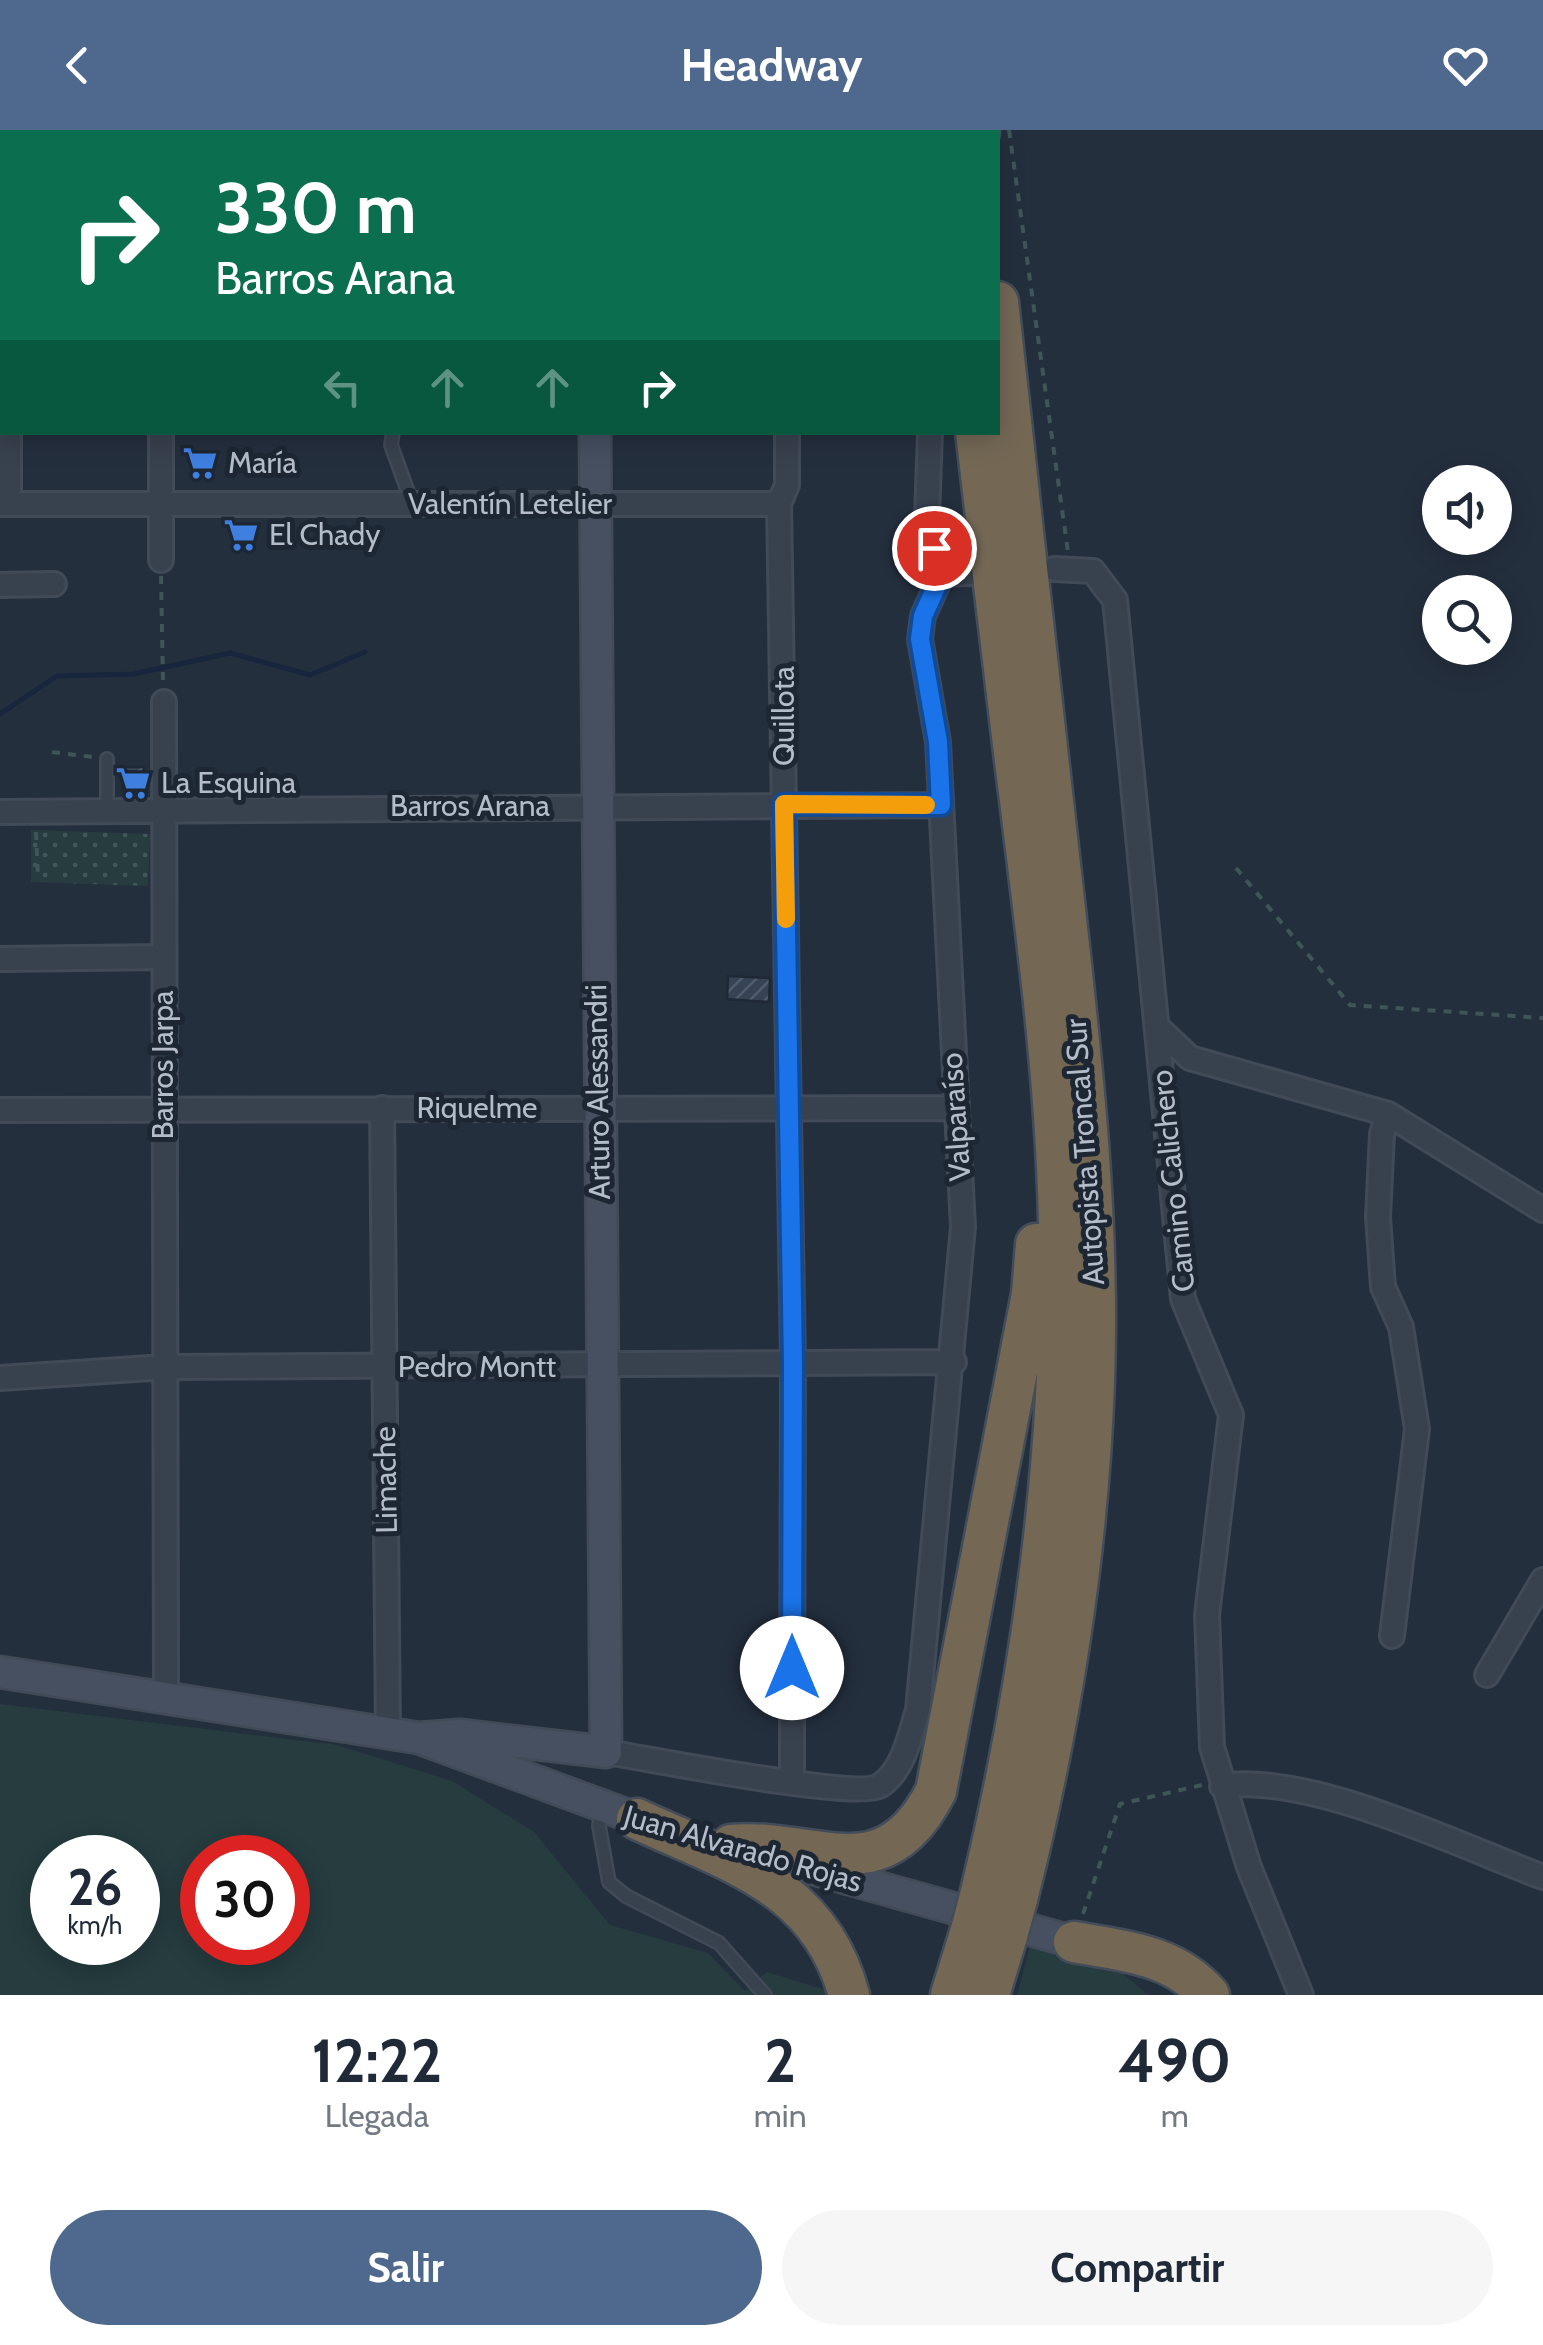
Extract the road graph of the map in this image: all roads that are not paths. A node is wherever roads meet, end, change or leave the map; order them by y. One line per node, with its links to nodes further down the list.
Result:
1 (1000, 320): 61 (highway, Autopista Troncal Sur)
2 (9, 435): 10 (street)
3 (161, 435): 11 (street)
4 (392, 435): 9 (lane)
5 (595, 435): 13 (main road, Arturo Alessandri)
6 (787, 435): 12 (street, Quillota)
7 (930, 435): 17 (street)
8 (976, 435): 28 (highway, Autopista Troncal Sur)
9 (412, 503): 11 (street, Valentín Letelier); 13 (street, Valentín Letelier)
10 (4, 504): 11 (street, Valentín Letelier)
11 (162, 504): 14 (street)
12 (780, 504): 13 (street, Valentín Letelier); 22 (street, Quillota)
13 (595, 505): 24 (main road, Arturo Alessandri)
14 (161, 560)
15 (1062, 568): 31 (street, Camino Calichero)
16 (970, 573): 17 (street)
17 (942, 574): 23 (street, Valparaíso)
18 (54, 584): 19 (street)
19 (0, 585)
20 (164, 702): 27 (street, Barros Jarpa)
21 (108, 759): 26 (lane)
22 (784, 804): 23 (street, Barros Arana); 24 (street, Barros Arana); 34 (street, Quillota)
23 (941, 805): 35 (street, Valparaíso)
24 (595, 806): 27 (street, Barros Arana); 33 (main road, Arturo Alessandri)
25 (0, 812): 26 (street, Barros Arana)
26 (107, 814): 27 (street, Barros Arana)
27 (164, 814): 29 (street, Barros Jarpa)
28 (1034, 908): 58 (highway); 61 (highway, Autopista Troncal Sur)
29 (163, 957): 30 (street); 37 (street, Barros Jarpa)
30 (0, 959)
31 (1158, 1028): 38 (street); 55 (street, Camino Calichero)
32 (382, 1108): 33 (street, Riquelme); 37 (street, Riquelme); 43 (street, Limache)
33 (598, 1108): 34 (street, Riquelme); 44 (main road, Arturo Alessandri)
34 (789, 1108): 35 (street, Riquelme); 41 (street, Quillota)
35 (954, 1108): 40 (street, Valparaíso)
36 (0, 1110): 37 (street, Riquelme)
37 (162, 1112): 42 (street, Barros Jarpa)
38 (1388, 1114): 39 (street); 47 (street)
39 (1543, 1210)
40 (954, 1362): 41 (street, Pedro Montt); 56 (street, Valparaíso)
41 (793, 1364): 44 (street, Pedro Montt); 54 (street, Quillota)
42 (166, 1367): 43 (street, Pedro Montt); 45 (street, Pedro Montt); 50 (street, Barros Jarpa)
43 (384, 1367): 44 (street, Pedro Montt); 51 (street, Limache)
44 (600, 1367): 53 (main road, Arturo Alessandri)
45 (0, 1378)
46 (1543, 1580): 49 (street)
47 (1392, 1636)
48 (0, 1672): 50 (main road, Juan Alvarado Rojas)
49 (1487, 1675)
50 (166, 1698): 51 (main road, Juan Alvarado Rojas)
51 (388, 1732): 52 (main road, Juan Alvarado Rojas)
52 (418, 1738): 53 (main road, Juan Alvarado Rojas); 57 (main road, Juan Alvarado Rojas)
53 (606, 1752): 54 (street, Juan Alvarado Rojas)
54 (792, 1782): 56 (street, Juan Alvarado Rojas)
55 (1222, 1786): 59 (street); 67 (street, Camino Calichero)
56 (870, 1790)
57 (619, 1813): 58 (main road, Juan Alvarado Rojas); 62 (lane); 63 (highway)
58 (731, 1846): 60 (main road, Juan Alvarado Rojas)
59 (1543, 1877)
60 (1074, 1942): 65 (highway); 66 (highway)
61 (994, 1944): 64 (highway, Autopista Troncal Sur)
62 (765, 1995)
63 (849, 1995)
64 (951, 1995)
65 (1170, 1995)
66 (1208, 1995)
67 (1301, 1995)

